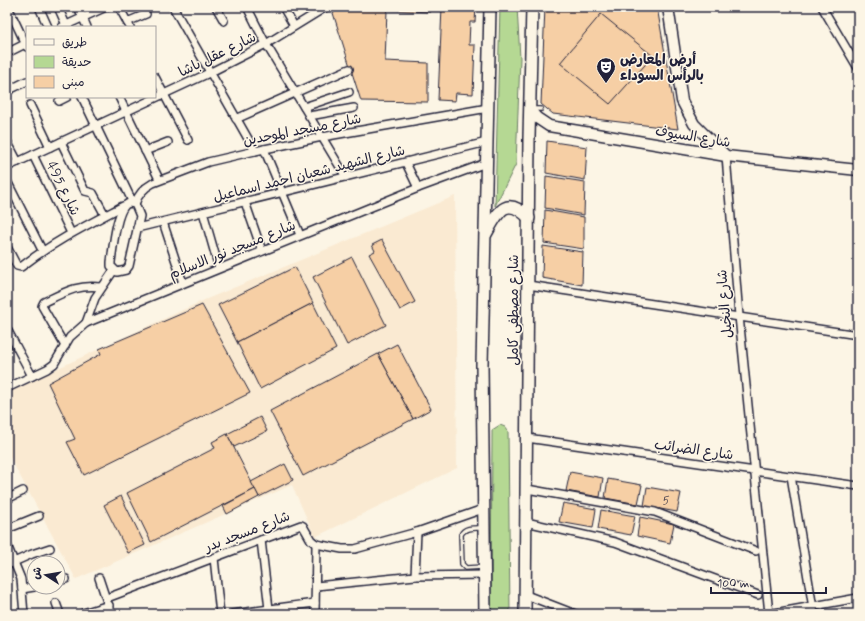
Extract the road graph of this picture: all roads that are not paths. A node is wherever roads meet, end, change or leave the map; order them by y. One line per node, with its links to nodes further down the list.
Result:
1 (8, 7): 24 (street)
2 (39, 7): 20 (street)
3 (58, 7): 21 (street)
4 (78, 7): 17 (street)
5 (106, 7): 17 (street)
6 (119, 7): 19 (street)
7 (173, 7): 30 (street)
8 (216, 7): 18 (street)
9 (247, 7): 25 (street)
10 (283, 7): 23 (street)
11 (490, 7): 46 (main road, شارع مصطفى كامل)
12 (532, 7): 47 (main road, شارع مصطفى كامل)
13 (668, 7): 63 (main road)
14 (822, 7): 28 (street)
15 (323, 8): 23 (street, شارع عقل باشا)
16 (146, 14): 19 (street)
17 (83, 18): 21 (street); 22 (street)
18 (224, 21)
19 (128, 25)
20 (48, 26)
21 (64, 26)
22 (87, 26)
23 (294, 26): 25 (street, شارع عقل باشا)
24 (26, 43)
25 (266, 44): 30 (street, شارع عقل باشا); 35 (street)
26 (26, 45): 27 (street)
27 (7, 53)
28 (858, 68)
29 (349, 69): 35 (street)
30 (209, 73): 36 (street, شارع عقل باشا); 50 (street)
31 (156, 79): 36 (street)
32 (26, 82): 33 (street)
33 (7, 91)
34 (349, 92): 44 (street)
35 (295, 93): 44 (street); 50 (street)
36 (164, 94): 41 (street, شارع عقل باشا); 53 (street)
37 (65, 98): 42 (street)
38 (82, 98): 51 (street)
39 (120, 98): 48 (street)
40 (155, 98): 48 (street, شارع عقل باشا)
41 (156, 98)
42 (59, 101)
43 (30, 105): 58 (street)
44 (304, 107): 49 (street)
45 (354, 108): 49 (street)
46 (488, 108): 52 (street, شارع مسجد الموحدين); 57 (main road, شارع مصطفى كامل)
47 (533, 109): 63 (main road, شارع السيوف); 79 (main road, شارع مصطفى كامل)
48 (126, 111): 51 (street, شارع عقل باشا); 60 (street)
49 (309, 116): 52 (street)
50 (236, 119): 61 (street)
51 (96, 125): 55 (street, شارع عقل باشا); 75 (street)
52 (322, 137): 59 (street, شارع مسجد الموحدين); 69 (street)
53 (188, 140)
54 (7, 141): 64 (street)
55 (61, 142): 58 (street, شارع عقل باشا); 78 (street)
56 (168, 142): 60 (street)
57 (487, 142): 65 (street, شارع الشهيد شعبان احمد اسماعيل); 66 (main road, شارع مصطفى كامل)
58 (50, 147): 62 (street, شارع عقل باشا)
59 (264, 149): 61 (street, شارع مسجد الموحدين); 73 (street)
60 (145, 151): 70 (street)
61 (255, 151): 70 (street, شارع مسجد الموحدين)
62 (33, 155): 64 (street, شارع عقل باشا); 82 (street, شارع 495)
63 (726, 156): 68 (main road, شارع السيوف); 93 (street, شارع النخيل)
64 (18, 162): 67 (street, شارع عقل باشا)
65 (406, 163): 69 (street, شارع الشهيد شعبان احمد اسماعيل); 72 (street)
66 (486, 163): 72 (street, شارع مسجد نور الاسلام); 84 (main road, شارع مصطفى كامل)
67 (7, 167)
68 (858, 170)
69 (346, 177): 73 (street, شارع الشهيد شعبان احمد اسماعيل)
70 (159, 179): 75 (street, شارع مسجد الموحدين)
71 (7, 181): 86 (street)
72 (418, 188): 83 (street, شارع مسجد نور الاسلام)
73 (282, 193): 74 (street, شارع الشهيد شعبان احمد اسماعيل); 83 (street)
74 (245, 202): 77 (street, شارع الشهيد شعبان احمد اسماعيل); 87 (street)
75 (134, 204): 76 (street); 81 (street)
76 (123, 206): 78 (street); 89 (street)
77 (203, 212): 80 (street, شارع الشهيد شعبان احمد اسماعيل); 88 (street)
78 (106, 215): 82 (street)
79 (528, 218): 84 (main road); 91 (main road, شارع مصطفى كامل)
80 (163, 222): 81 (street, شارع الشهيد شعبان احمد اسماعيل); 90 (street)
81 (137, 228): 89 (street)
82 (71, 233): 86 (street)
83 (300, 235): 87 (street, شارع مسجد نور الاسلام)
84 (485, 237): 107 (main road, شارع مصطفى كامل)
85 (7, 247): 86 (street)
86 (42, 250)
87 (262, 251): 88 (street, شارع مسجد نور الاسلام)
88 (219, 268): 90 (street, شارع مسجد نور الاسلام)
89 (114, 270): 92 (street)
90 (183, 283): 94 (street, شارع مسجد نور الاسلام)
91 (528, 286): 93 (street); 100 (main road, شارع مصطفى كامل)
92 (101, 287): 94 (street); 97 (street)
93 (739, 316): 96 (street); 101 (street, شارع النخيل)
94 (86, 323): 97 (street, شارع مسجد نور الاسلام)
95 (7, 329): 98 (street)
96 (858, 335)
97 (65, 346): 98 (street, شارع مسجد نور الاسلام)
98 (32, 376): 99 (street, شارع مسجد نور الاسلام)
99 (7, 388)
100 (527, 438): 101 (street, شارع الضرائب); 104 (main road, شارع مصطفى كامل)
101 (754, 471): 102 (street, شارع الضرائب); 145 (street, شارع النخيل)
102 (791, 476): 103 (street, شارع الضرائب); 133 (street)
103 (858, 486)
104 (527, 489): 109 (main road, شارع مصطفى كامل); 117 (street)
105 (23, 491): 106 (street)
106 (7, 499)
107 (483, 509): 110 (main road, شارع مصطفى كامل); 112 (street)
108 (39, 516): 111 (street)
109 (526, 522): 127 (main road, شارع مصطفى كامل); 128 (street)
110 (483, 528): 121 (main road, شارع مصطفى كامل); 121 (lane)
111 (7, 529)
112 (417, 532): 114 (street); 122 (street)
113 (261, 540): 114 (street, شارع مسجد بدر); 118 (street, شارع مسجد بدر); 134 (street)
114 (316, 544): 124 (street)
115 (7, 545): 119 (street)
116 (50, 548): 119 (street)
117 (756, 551)
118 (214, 558): 130 (street, شارع مسجد بدر); 139 (street)
119 (14, 561): 120 (street); 126 (street)
120 (7, 565)
121 (484, 571): 122 (street); 142 (main road, شارع مصطفى كامل)
122 (415, 576): 124 (street)
123 (99, 578): 130 (street)
124 (316, 586): 132 (street)
125 (26, 589): 126 (street)
126 (22, 590): 136 (street)
127 (526, 595): 143 (main road, شارع مصطفى كامل); 144 (street)
128 (758, 595)
129 (858, 598): 133 (street)
130 (108, 602): 135 (street, شارع مسجد بدر); 138 (street)
131 (56, 603): 137 (street)
132 (315, 603): 134 (street); 141 (street)
133 (812, 606): 145 (street); 146 (street)
134 (269, 609): 140 (street)
135 (83, 613)
136 (24, 614)
137 (60, 614)
138 (111, 614)
139 (220, 614)
140 (232, 614)
141 (315, 614)
142 (485, 614)
143 (525, 614)
144 (575, 614)
145 (769, 614)
146 (814, 614)

